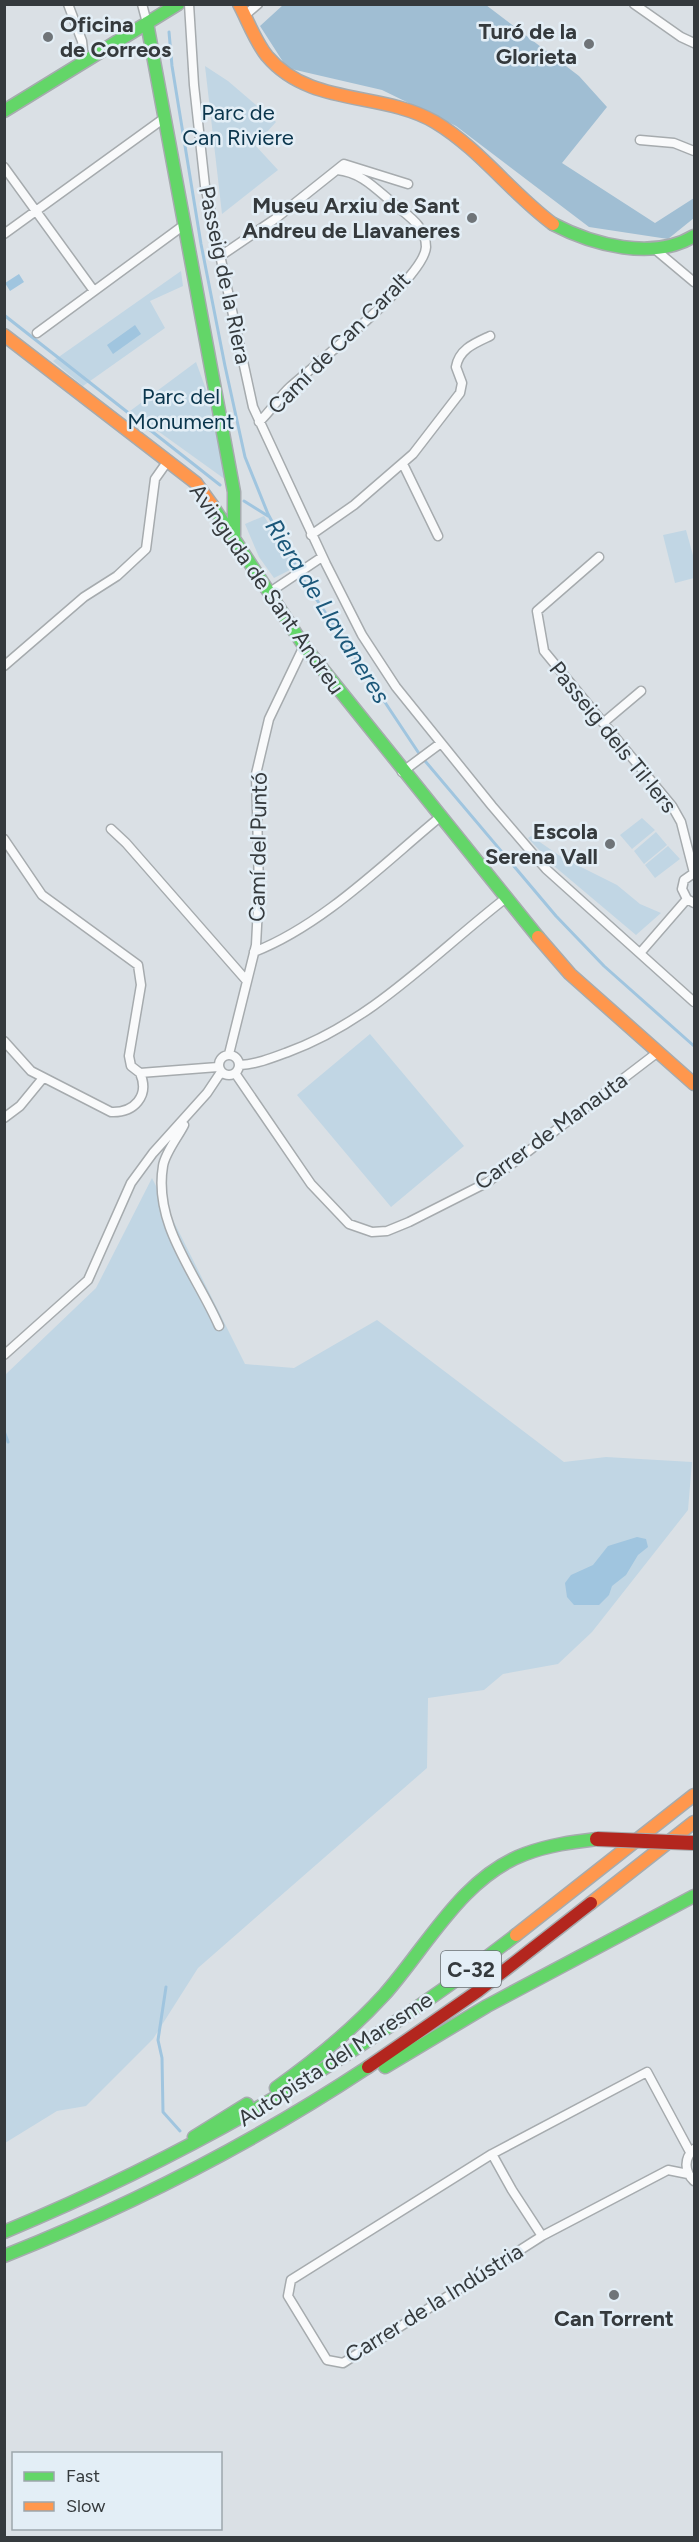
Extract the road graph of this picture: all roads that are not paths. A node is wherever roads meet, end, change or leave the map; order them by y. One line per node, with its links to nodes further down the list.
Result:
1 (68, 4): 10 (street)
2 (142, 4): 8 (street)
3 (178, 4): 8 (main road)
4 (189, 4): 23 (street, Passeig de la Riera)
5 (258, 4): 7 (street)
6 (634, 4): 9 (street)
7 (241, 10): 22 (main road)
8 (147, 23): 10 (main road); 12 (main road)
9 (694, 43)
10 (84, 60): 11 (main road)
11 (4, 111)
12 (163, 119): 18 (street); 19 (main road)
13 (640, 140): 14 (street)
14 (694, 150)
15 (4, 167): 18 (street)
16 (337, 170): 17 (street); 23 (street); 29 (street, Camí de Can Caralt)
17 (408, 184)
18 (36, 212): 20 (street); 25 (street)
19 (184, 225): 25 (street); 34 (main road)
20 (4, 234)
21 (694, 236): 22 (main road)
22 (657, 251): 24 (street)
23 (219, 257): 29 (street, Passeig de la Riera)
24 (694, 282)
25 (94, 291): 26 (street)
26 (37, 333)
27 (4, 335): 30 (main road, Avinguda de Sant Andreu)
28 (490, 336): 31 (street)
29 (259, 422): 32 (street, Passeig de la Riera)
30 (167, 462): 34 (main road, Avinguda de Sant Andreu); 39 (street)
31 (403, 464): 32 (street); 33 (street)
32 (311, 535): 35 (street, Passeig de la Riera)
33 (438, 536)
34 (234, 537): 37 (main road, Avinguda de Sant Andreu)
35 (322, 557): 37 (street); 42 (street, Passeig de la Riera)
36 (599, 557): 41 (street, Passeig dels Til·lers)
37 (270, 592): 38 (main road, Avinguda de Sant Andreu)
38 (304, 646): 43 (main road, Avinguda de Sant Andreu); 50 (street, Camí del Puntó)
39 (4, 666)
40 (640, 691): 41 (street)
41 (603, 723): 47 (street, Passeig dels Til·lers)
42 (441, 743): 43 (street); 51 (street, Passeig de la Riera)
43 (402, 772): 44 (main road, Avinguda de Sant Andreu)
44 (440, 817): 48 (main road, Avinguda de Sant Andreu); 50 (street)
45 (111, 829): 52 (street)
46 (4, 839): 59 (street)
47 (694, 873): 49 (street)
48 (506, 898): 55 (main road, Avinguda de Sant Andreu); 58 (street)
49 (691, 901): 51 (street)
50 (254, 952): 52 (street, Camí del Puntó)
51 (640, 952): 53 (street, Passeig de la Riera)
52 (246, 980): 56 (street, Camí del Puntó)
53 (694, 1002)
54 (4, 1041): 60 (street)
55 (658, 1052): 58 (street, Carrer de Manauta); 61 (main road, Avinguda de Sant Andreu)
56 (229, 1054): 57 (street); 58 (street, Carrer de Manauta)
57 (219, 1069): 58 (street); 59 (street); 62 (street)
58 (237, 1069)
59 (140, 1073): 60 (street)
60 (43, 1078): 63 (street)
61 (694, 1084)
62 (189, 1116): 64 (street); 65 (street)
63 (4, 1118)
64 (219, 1326)
65 (4, 1356)
66 (694, 1795): 73 (main road, Autopista del Maresme / C-32)
67 (694, 1822): 70 (main road, Autopista del Maresme / C-32)
68 (694, 1843): 73 (main road, C-32, bridge)
69 (694, 1896): 70 (main road, C-32)
70 (282, 2122): 77 (main road, Autopista del Maresme / C-32)
71 (692, 2150): 72 (street, Carrer de la Indústria); 74 (street)
72 (492, 2154): 76 (street, Carrer de la Indústria); 76 (street, Carrer de la Indústria)
73 (161, 2162): 75 (main road, Autopista del Maresme / C-32)
74 (691, 2177): 76 (street, Carrer de la Indústria)
75 (4, 2232)
76 (542, 2235)
77 (4, 2256)

